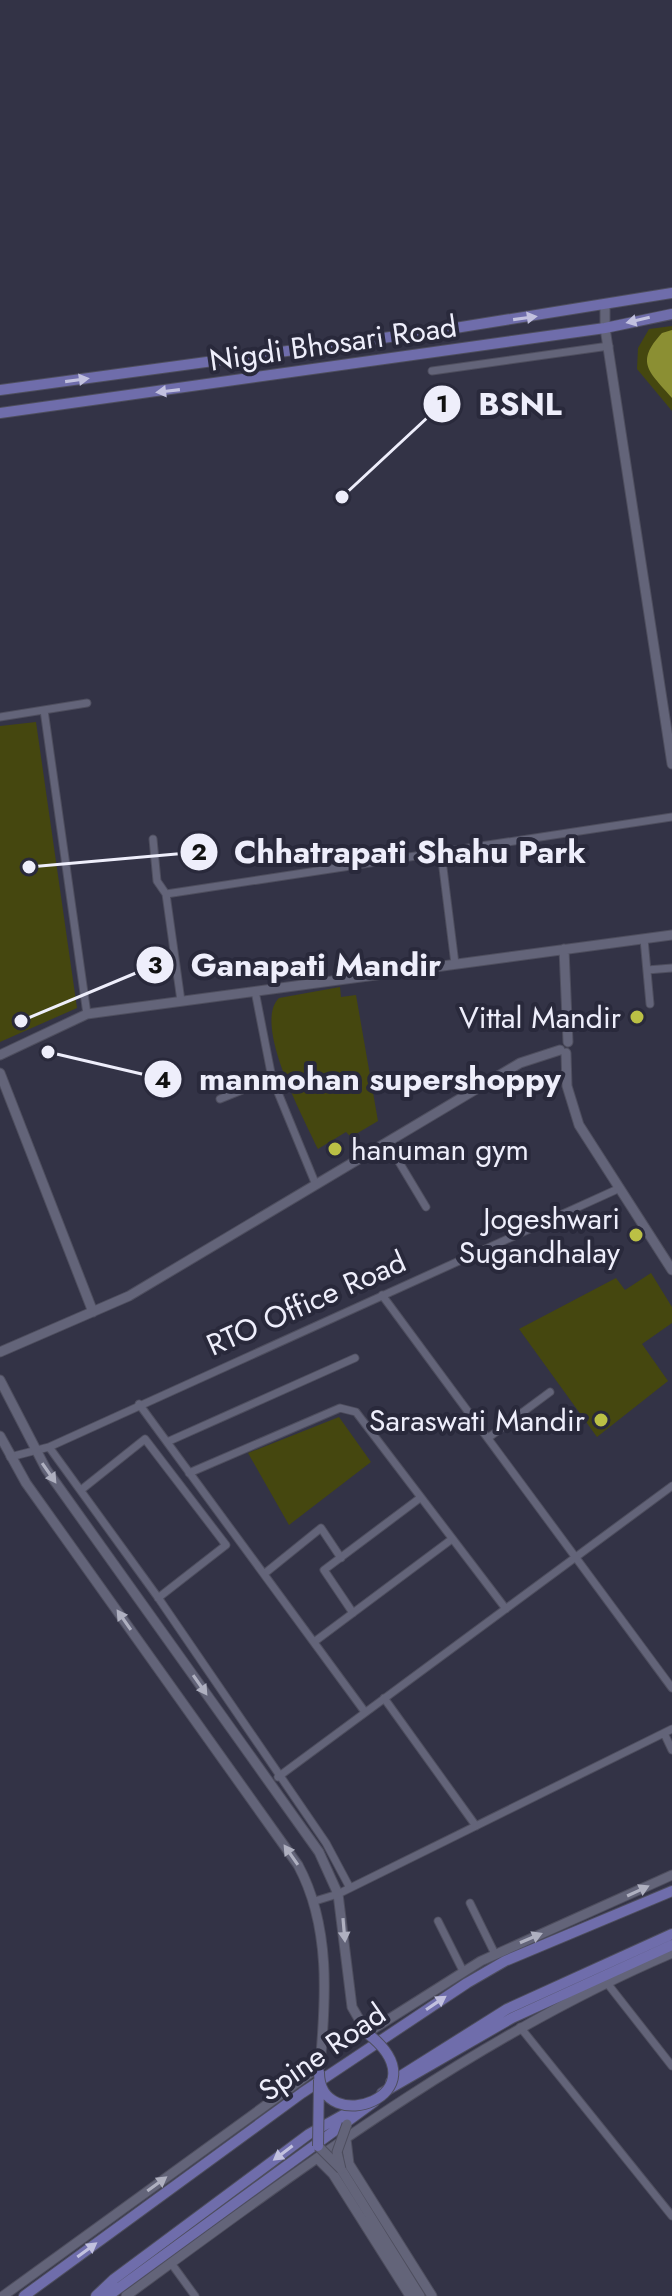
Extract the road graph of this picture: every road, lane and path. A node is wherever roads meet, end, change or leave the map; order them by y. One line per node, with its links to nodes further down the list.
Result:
1 (672, 293): 2 (main road, Nigdi Bhosari Road)
2 (605, 305): 4 (street); 11 (main road, Nigdi Bhosari Road, one-way to 2)
3 (672, 314): 4 (main road, Nigdi Bhosari Road, one-way to 4)
4 (605, 328): 5 (main road, Nigdi Bhosari Road); 6 (street)
5 (519, 341): 7 (main road, Nigdi Bhosari Road); 8 (street)
6 (609, 346): 8 (street); 16 (street)
7 (459, 349): 9 (street); 12 (main road, Nigdi Bhosari Road, one-way to 12)
8 (521, 356): 9 (street)
9 (461, 367): 10 (street)
10 (432, 371)
11 (0, 390)
12 (0, 413)
13 (87, 703): 14 (street)
14 (44, 710): 15 (street); 31 (street)
15 (0, 717)
16 (671, 748): 17 (street)
17 (672, 764)
18 (672, 817): 20 (street)
19 (153, 839): 21 (street)
20 (441, 852): 21 (street); 25 (street)
21 (166, 894): 29 (street)
22 (672, 935): 23 (street)
23 (644, 939): 24 (street); 27 (street)
24 (564, 949): 25 (street); 32 (street)
25 (455, 964): 28 (street)
26 (672, 968): 27 (street)
27 (647, 970): 30 (street)
28 (255, 991): 29 (street); 35 (street)
29 (181, 1001): 31 (street)
30 (650, 1004)
31 (87, 1014): 33 (street)
32 (563, 1051): 37 (street); 39 (street)
33 (0, 1055)
34 (0, 1073): 43 (street)
35 (272, 1078): 36 (street); 38 (street)
36 (220, 1099)
37 (387, 1142): 38 (street); 40 (street)
38 (316, 1185): 43 (street)
39 (620, 1188): 41 (street); 42 (street, RTO Office Road)
40 (426, 1207)
41 (672, 1270)
42 (382, 1295): 48 (street, RTO Office Road); 50 (street)
43 (93, 1312): 44 (street)
44 (0, 1352)
45 (355, 1358): 51 (street)
46 (0, 1380): 53 (street)
47 (550, 1392): 50 (street)
48 (139, 1404): 51 (street); 52 (street, RTO Office Road)
49 (0, 1436): 54 (street)
50 (488, 1438): 60 (street)
51 (167, 1442): 55 (street)
52 (49, 1447): 53 (street, RTO Office Road); 57 (street)
53 (35, 1452): 54 (street, RTO Office Road); 74 (street, one-way to 74)
54 (10, 1457): 80 (street, one-way to 54)
55 (189, 1473): 58 (street); 62 (street)
56 (672, 1486): 60 (street)
57 (81, 1490): 63 (street); 63 (street)
58 (420, 1498): 59 (street); 61 (street)
59 (452, 1539): 64 (street); 65 (street)
60 (576, 1557): 64 (street); 67 (street)
61 (341, 1558): 62 (street); 65 (street)
62 (264, 1574): 66 (street)
63 (158, 1598): 73 (street)
64 (506, 1609): 68 (street)
65 (353, 1613): 66 (street)
66 (314, 1642): 69 (street)
67 (672, 1688)
68 (384, 1698): 69 (street); 75 (street)
69 (365, 1712): 73 (street)
70 (672, 1729): 71 (street)
71 (664, 1733): 72 (street); 75 (street)
72 (672, 1750)
73 (279, 1776): 74 (street); 77 (street)
74 (269, 1783): 79 (street)
75 (476, 1826): 77 (street)
76 (672, 1875): 86 (street, Spine Road, one-way to 76)
77 (350, 1888): 79 (street)
78 (672, 1891): 104 (main road, Spine Road, one-way to 78)
79 (338, 1894): 80 (street); 90 (street, one-way to 90)
80 (315, 1901): 92 (street)
81 (470, 1903): 86 (street)
82 (438, 1921): 87 (street)
83 (672, 1934): 93 (main road)
84 (672, 1945): 89 (main road, Spine Road)
85 (672, 1953): 88 (street, Spine Road)
86 (495, 1954): 87 (street, Spine Road)
87 (463, 1971): 90 (street, Spine Road)
88 (607, 1983): 89 (street, Spine Road); 91 (street)
89 (516, 2022): 96 (street, Spine Road); 100 (street); 105 (main road, Spine Road, one-way to 105)
90 (367, 2033): 93 (main road, bridge)
91 (672, 2066)
92 (319, 2073): 94 (main road, bridge); 97 (main road, bridge); 103 (street, Spine Road, one-way to 92)
93 (391, 2082): 94 (main road, bridge)
94 (374, 2102): 95 (main road)
95 (347, 2124): 97 (main road, bridge); 99 (street, bridge)
96 (346, 2139): 98 (street, Spine Road); 110 (street)
97 (318, 2146): 99 (street, bridge); 102 (main road)
98 (317, 2158): 101 (street, Spine Road); 108 (street)
99 (341, 2169): 109 (street)
100 (672, 2216)
101 (171, 2263): 102 (street, Spine Road); 107 (street)
102 (124, 2292): 106 (main road)
103 (3, 2296)
104 (24, 2296)
105 (96, 2296)
106 (108, 2296)
107 (195, 2296)
108 (410, 2296)
109 (420, 2296)
110 (432, 2296)

